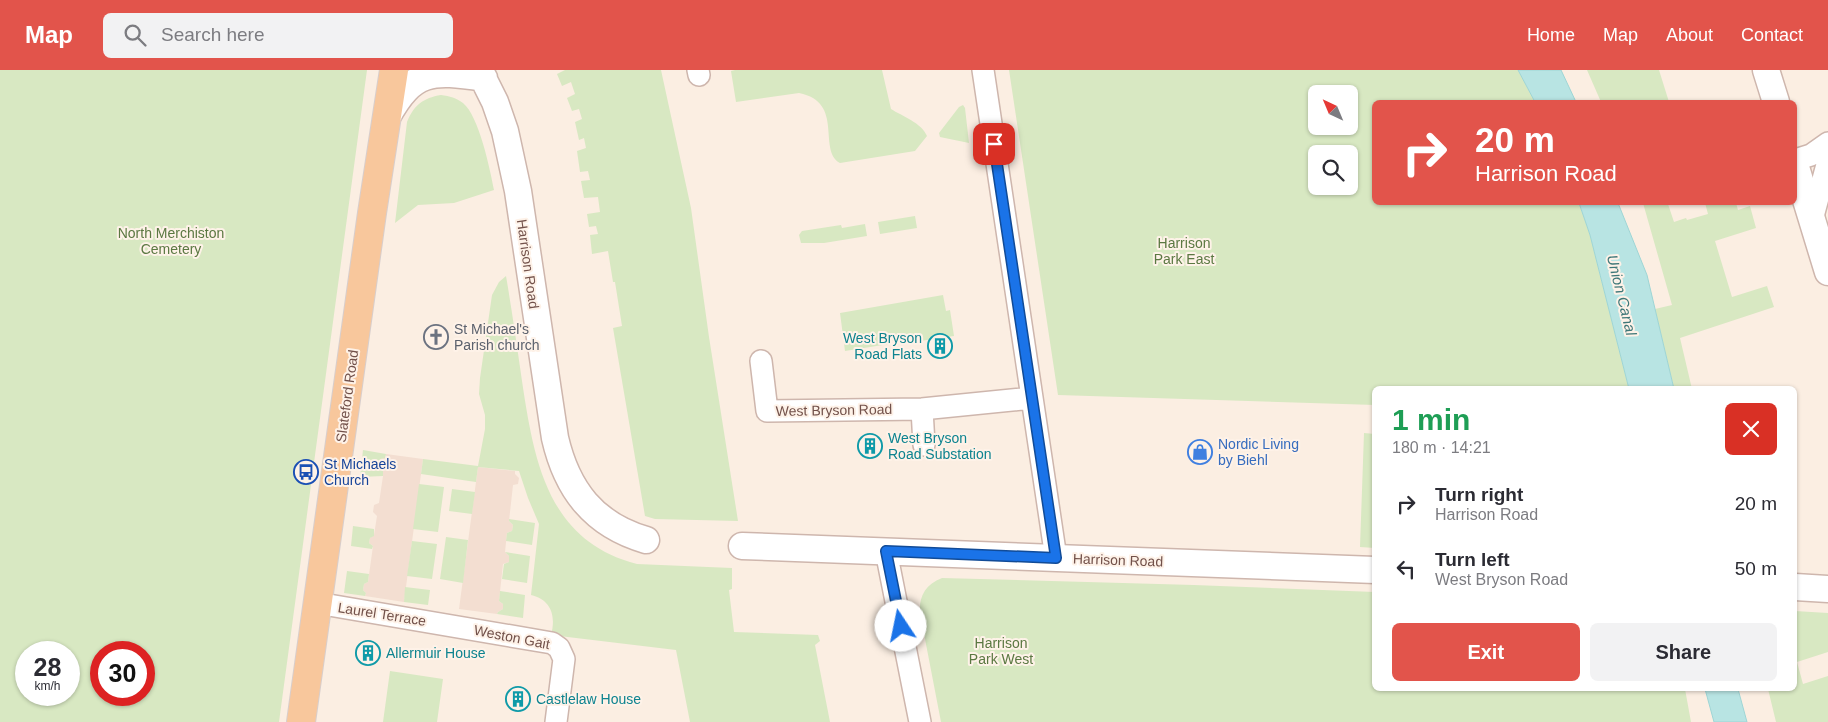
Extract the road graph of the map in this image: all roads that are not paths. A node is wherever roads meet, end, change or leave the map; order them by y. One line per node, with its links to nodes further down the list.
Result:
1 (394, 70): 6 (main road, Slateford Road)
2 (983, 70): 14 (street)
3 (1766, 70): 5 (street)
4 (482, 74): 6 (street); 17 (street, Harrison Road)
5 (1775, 100)
6 (386, 117): 24 (main road, Slateford Road)
7 (1828, 143): 8 (street)
8 (1797, 159)
9 (1828, 161): 11 (street)
10 (1797, 171): 11 (street)
11 (1812, 220): 12 (street)
12 (1828, 272)
13 (761, 361): 15 (street, West Bryson Road)
14 (1032, 398): 15 (street, West Bryson Road); 20 (street)
15 (922, 409): 16 (street)
16 (924, 445)
17 (646, 540)
18 (742, 546): 19 (street, Harrison Road)
19 (886, 551): 20 (street, Harrison Road); 29 (street)
20 (1056, 558): 21 (street, Harrison Road)
21 (1372, 570)
22 (1797, 588): 23 (street)
23 (1828, 589)
24 (317, 603): 25 (street, Laurel Terrace); 27 (main road, Slateford Road)
25 (447, 625): 26 (street); 28 (street, Weston Gait)
26 (543, 627)
27 (301, 722)
28 (556, 722)
29 (920, 722)

